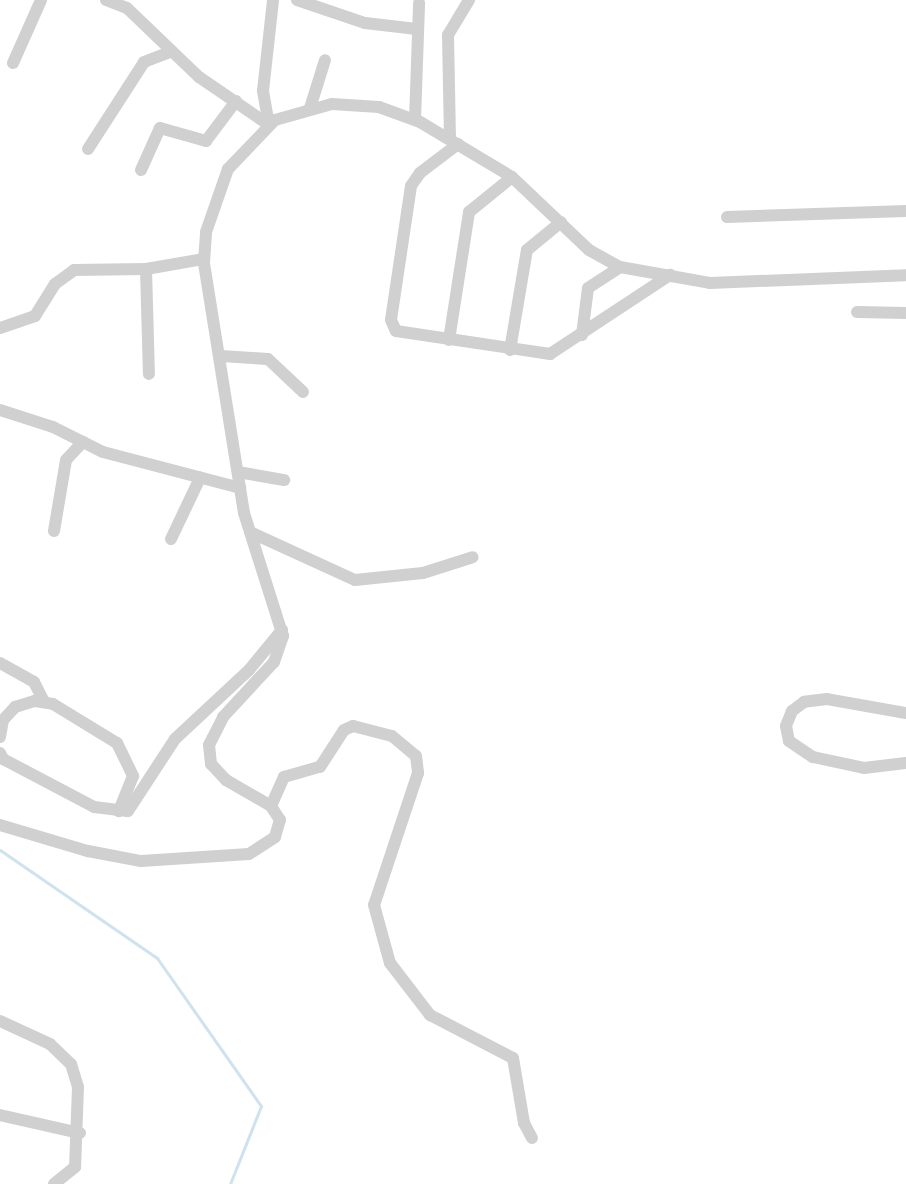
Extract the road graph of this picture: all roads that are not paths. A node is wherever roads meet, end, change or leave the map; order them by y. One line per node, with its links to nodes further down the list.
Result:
1 (41, 0): 10 (street)
2 (106, 0): 8 (street)
3 (273, 0): 14 (street)
4 (297, 0): 7 (street)
5 (469, 0): 15 (street)
6 (419, 3): 7 (street)
7 (417, 29): 13 (street)
8 (170, 52): 11 (street); 16 (street)
9 (325, 60): 12 (street)
10 (13, 63)
11 (236, 101): 14 (street); 17 (street)
12 (310, 108): 13 (street); 14 (street)
13 (415, 120): 15 (street)
14 (269, 125): 22 (street)
15 (454, 141): 18 (street); 31 (street)
16 (88, 149)
17 (141, 170)
18 (512, 177): 21 (street); 31 (street)
19 (906, 211): 20 (street)
20 (728, 218)
21 (561, 222): 23 (street); 32 (street)
22 (204, 259): 24 (street); 33 (street)
23 (620, 267): 25 (street); 30 (street)
24 (146, 269): 29 (street); 34 (street)
25 (670, 275): 26 (street); 30 (street)
26 (906, 275)
27 (857, 312): 28 (street)
28 (906, 313)
29 (0, 328)
30 (582, 334): 32 (street)
31 (449, 340): 32 (street)
32 (510, 350)
33 (221, 356): 35 (street); 38 (street)
34 (149, 374)
35 (302, 392)
36 (0, 410): 37 (street)
37 (83, 442): 39 (street); 42 (street)
38 (238, 472): 40 (street); 41 (street)
39 (200, 478): 41 (street); 44 (street)
40 (284, 480)
41 (240, 488): 43 (street)
42 (54, 531)
43 (250, 532): 45 (street); 46 (street)
44 (171, 539)
45 (473, 557)
46 (282, 630): 53 (street); 54 (street)
47 (0, 663): 48 (street)
48 (44, 702): 50 (street); 54 (street)
49 (906, 713): 52 (street)
50 (0, 737)
51 (0, 753): 54 (street)
52 (906, 763)
53 (271, 806): 55 (street); 59 (street)
54 (119, 811)
55 (0, 824)
56 (0, 1021): 58 (street)
57 (0, 1115): 58 (street)
58 (80, 1133): 60 (street)
59 (532, 1138)
60 (54, 1184)

